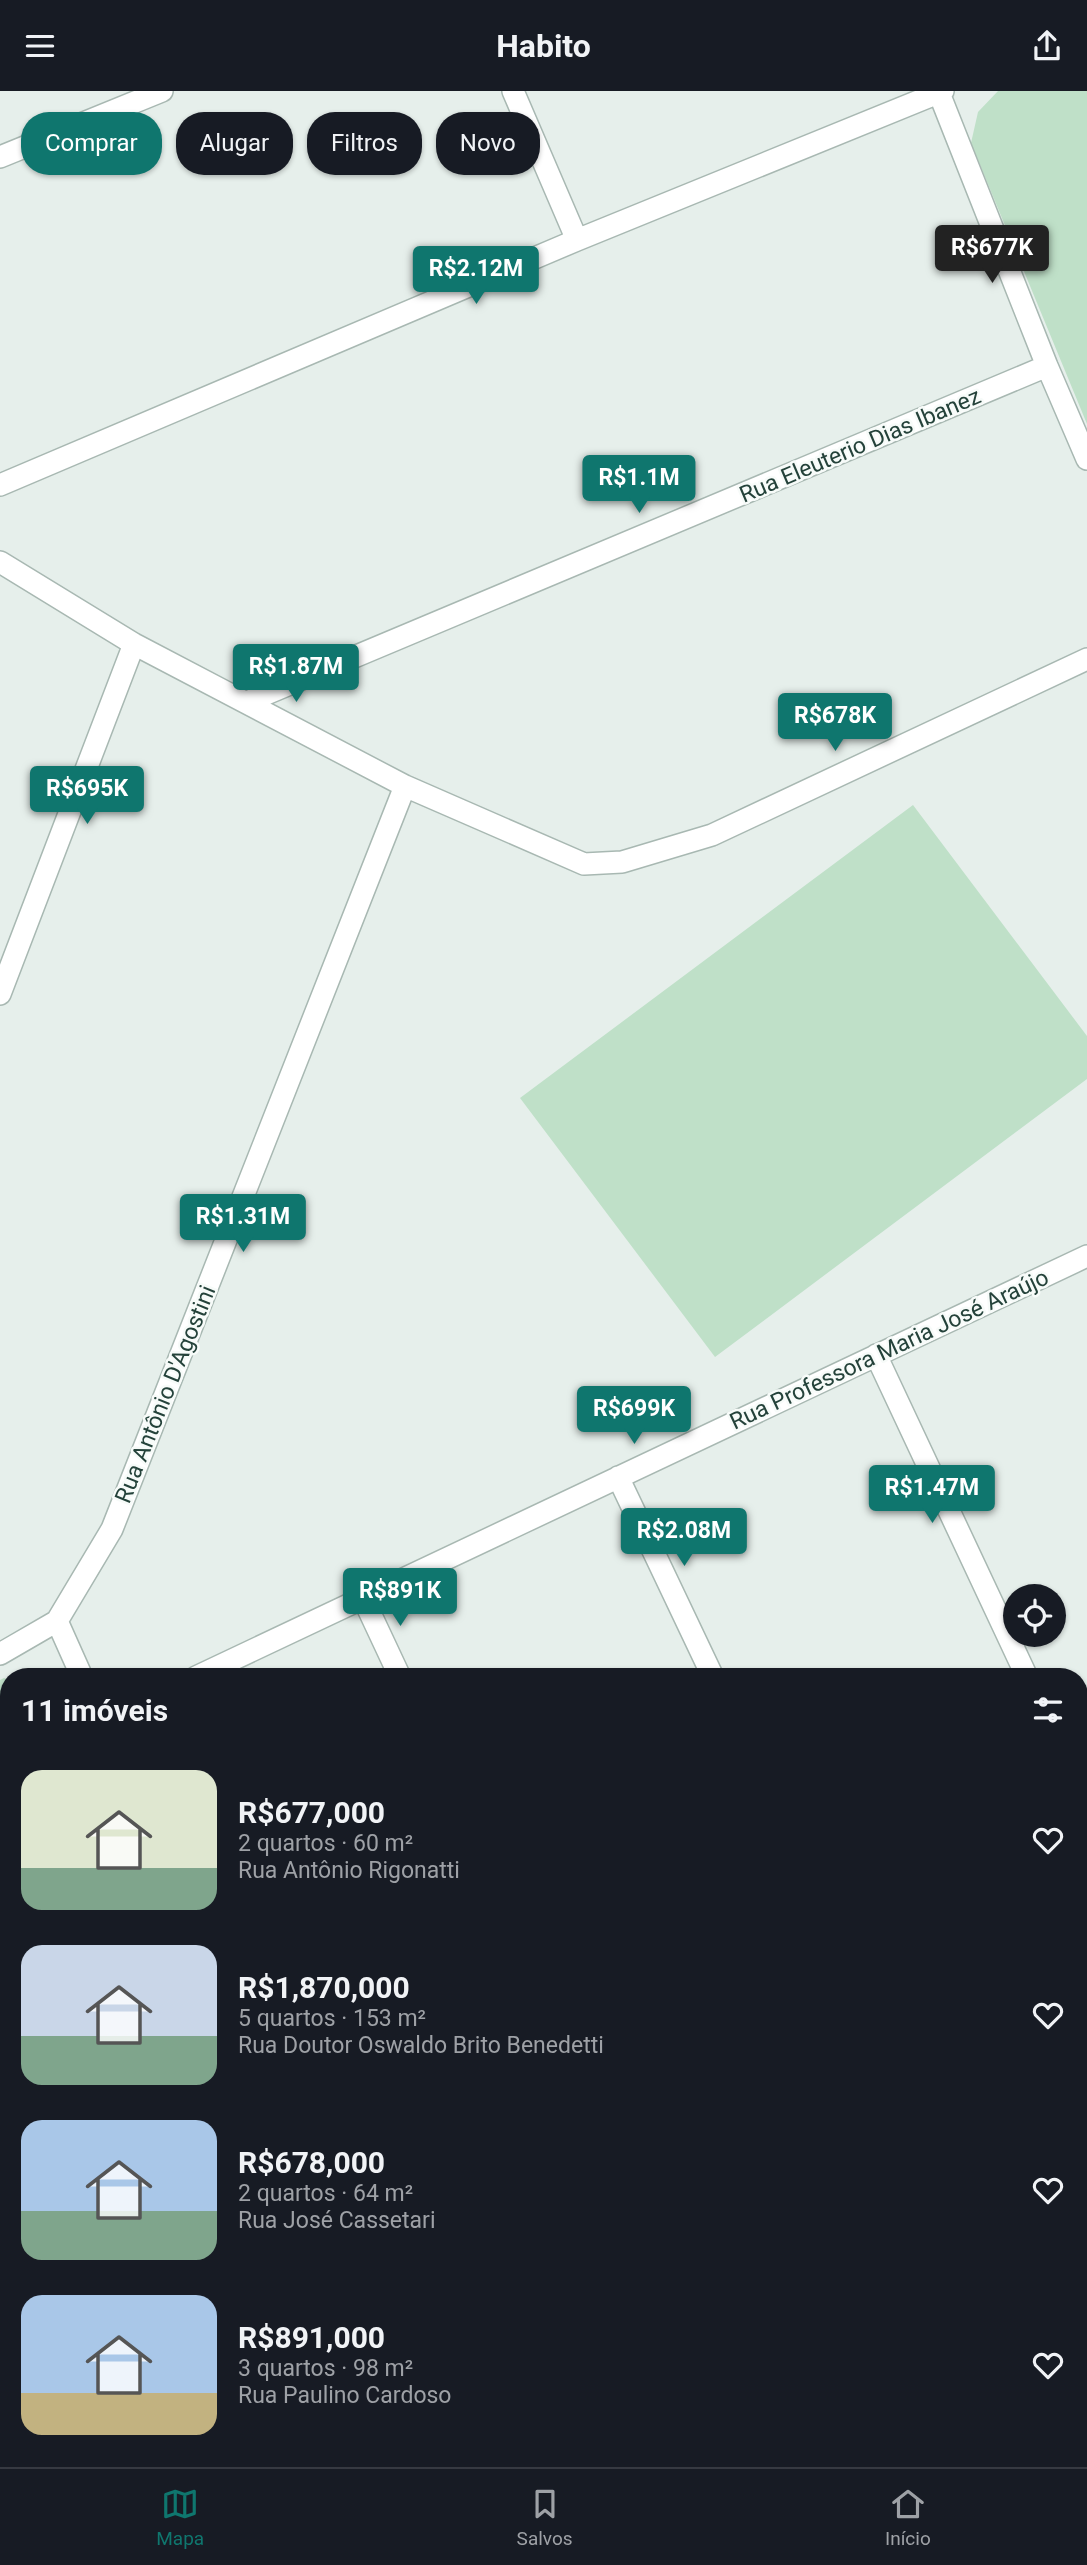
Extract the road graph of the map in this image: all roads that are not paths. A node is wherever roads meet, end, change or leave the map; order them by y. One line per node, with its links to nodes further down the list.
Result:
1 (162, 91): 4 (street)
2 (513, 91): 5 (street)
3 (941, 92): 5 (street); 6 (street)
4 (0, 157)
5 (577, 240): 8 (street)
6 (1047, 366): 7 (street); 12 (street, Rua Eleuterio Dias Ibanez)
7 (1087, 459)
8 (0, 485)
9 (0, 562): 10 (street)
10 (134, 643): 12 (street); 14 (street)
11 (1087, 659): 13 (street)
12 (247, 702): 13 (street)
13 (405, 786): 19 (street, Rua Antônio D'Agostini)
14 (0, 994)
15 (1087, 1256): 16 (street, Rua Professora Maria José Araújo)
16 (876, 1355): 17 (street, Rua Professora Maria José Araújo); 25 (street)
17 (618, 1477): 18 (street, Rua Professora Maria José Araújo); 24 (street)
18 (363, 1598): 22 (street, Rua Professora Maria José Araújo); 23 (street)
19 (57, 1621): 20 (street, Rua Antônio D'Agostini); 21 (street)
20 (0, 1654)
21 (78, 1668)
22 (216, 1668)
23 (396, 1668)
24 (709, 1668)
25 (1023, 1668)

